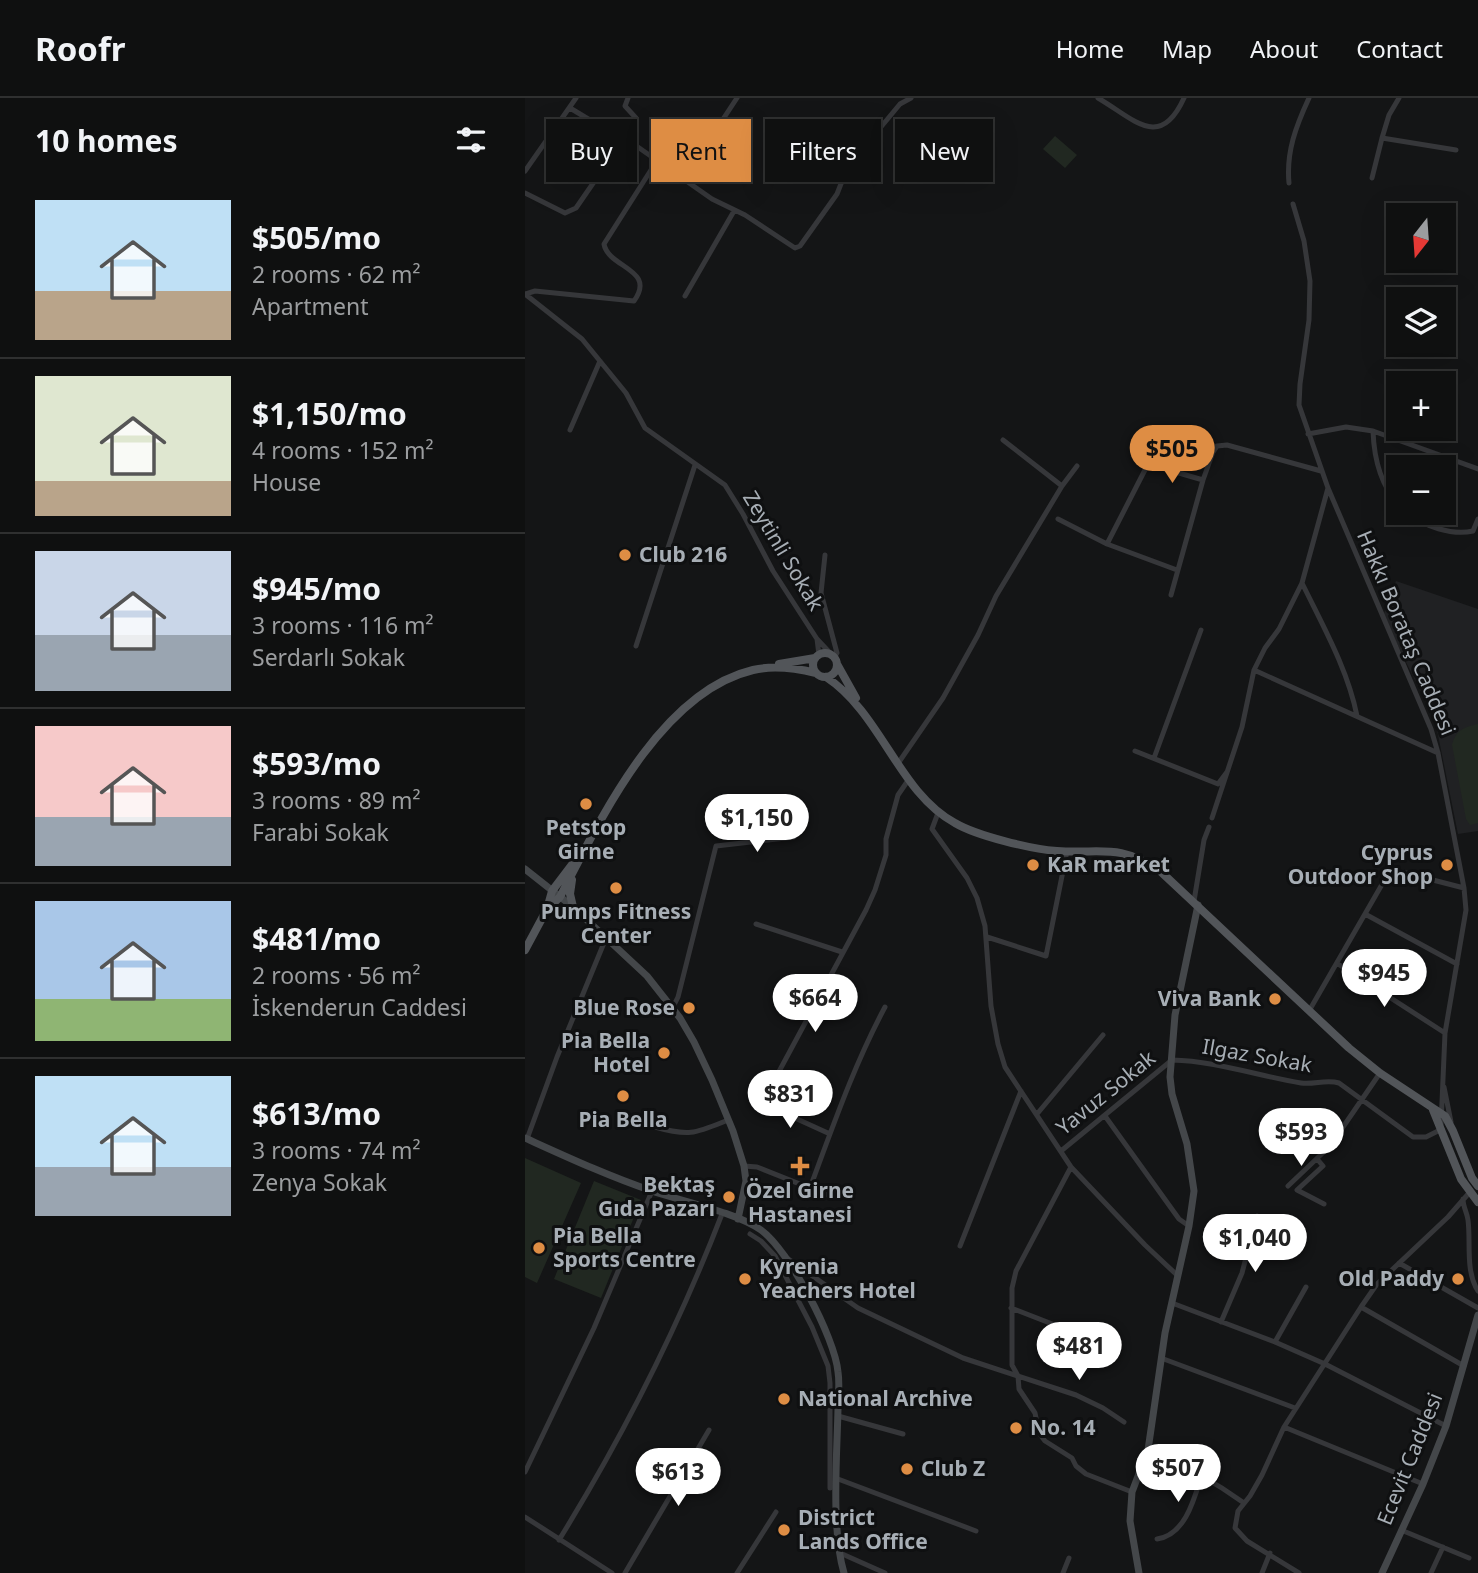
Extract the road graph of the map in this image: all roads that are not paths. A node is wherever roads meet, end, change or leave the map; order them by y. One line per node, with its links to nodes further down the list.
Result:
1 (576, 98): 9 (street)
2 (628, 98): 11 (street)
3 (737, 98): 12 (street)
4 (911, 98): 23 (street)
5 (1098, 98): 6 (street)
6 (1184, 98)
7 (1309, 98): 20 (street)
8 (1399, 98): 13 (street)
9 (570, 108): 10 (street); 16 (street)
10 (589, 119)
11 (635, 119)
12 (723, 119)
13 (1382, 138): 14 (street); 17 (street)
14 (1456, 150)
15 (651, 170): 24 (street)
16 (525, 171)
17 (1372, 178)
18 (594, 182): 21 (street)
19 (686, 182): 23 (street)
20 (1289, 183)
21 (525, 193)
22 (1293, 204): 29 (street, Hakkı Borataş Caddesi)
23 (734, 211): 25 (street)
24 (525, 294): 26 (street, Zeytinli Sokak)
25 (685, 296)
26 (600, 361): 27 (street); 31 (street, Zeytinli Sokak)
27 (570, 430)
28 (1373, 431): 29 (street); 33 (street); 37 (street)
29 (1308, 434): 34 (street, Hakkı Borataş Caddesi)
30 (1003, 440): 36 (street)
31 (695, 465): 48 (street, Zeytinli Sokak); 49 (street)
32 (1077, 466): 36 (street)
33 (1478, 469)
34 (1321, 471): 35 (street); 38 (street, Hakkı Borataş Caddesi)
35 (1203, 480): 42 (street); 44 (street)
36 (1062, 486): 61 (street)
37 (1386, 487)
38 (1328, 488): 45 (street); 59 (street, Hakkı Borataş Caddesi)
39 (1058, 519): 42 (street)
40 (1478, 519): 41 (street)
41 (1433, 525)
42 (1107, 544): 44 (street)
43 (825, 555): 51 (street)
44 (1177, 570): 46 (street)
45 (1302, 583): 53 (street); 57 (street)
46 (1171, 595)
47 (1201, 630): 60 (street)
48 (817, 639): 50 (street); 51 (street, Zeytinli Sokak)
49 (636, 646)
50 (817, 656): 51 (main road); 52 (main road); 54 (main road)
51 (834, 659): 55 (main road); 56 (main road)
52 (770, 668): 54 (main road); 69 (main road)
53 (1254, 670): 57 (street); 62 (street)
54 (816, 673): 55 (main road)
55 (826, 677): 56 (main road)
56 (860, 707): 61 (main road)
57 (1357, 716): 59 (street)
58 (1135, 751): 60 (street)
59 (1438, 752): 72 (street, Hakkı Borataş Caddesi)
60 (1154, 758): 62 (street)
61 (898, 762): 63 (main road)
62 (1231, 767): 65 (street)
63 (909, 779): 64 (main road); 83 (street)
64 (938, 813): 68 (main road); 80 (street)
65 (1212, 818)
66 (1209, 827): 75 (street)
67 (794, 836): 86 (street)
68 (1067, 851): 75 (main road); 80 (street)
69 (581, 855): 70 (main road); 73 (main road)
70 (575, 867): 74 (main road); 76 (main road)
71 (525, 869): 73 (street)
72 (1464, 888): 78 (street); 85 (street, Hakkı Borataş Caddesi)
73 (552, 891): 74 (street); 77 (main road)
74 (560, 897): 76 (street); 77 (main road)
75 (1196, 903): 88 (main road); 91 (street)
76 (573, 907): 81 (street)
77 (547, 909): 82 (main road)
78 (1365, 914): 84 (street); 85 (street)
79 (756, 924): 83 (street)
80 (987, 937): 94 (street)
81 (606, 938): 86 (street); 104 (street)
82 (525, 950)
83 (842, 952): 103 (street)
84 (1338, 964): 88 (street); 89 (street)
85 (1457, 964): 89 (street, Hakkı Borataş Caddesi)
86 (673, 1007): 99 (street)
87 (885, 1007): 103 (street)
88 (1309, 1011): 92 (main road)
89 (1445, 1033): 93 (street, Hakkı Borataş Caddesi)
90 (1103, 1035): 97 (street)
91 (1172, 1060): 95 (street, Ilgaz Sokak); 98 (street, Yavuz Sokak); 120 (street)
92 (1380, 1073): 95 (street); 96 (main road)
93 (1442, 1081): 96 (street); 102 (street)
94 (1021, 1091): 97 (street); 122 (street)
95 (1361, 1099): 101 (street, Ilgaz Sokak); 106 (street)
96 (1437, 1112): 101 (main road); 102 (main road)
97 (1037, 1114): 105 (street)
98 (1105, 1116): 105 (street, Yavuz Sokak); 120 (street)
99 (728, 1120): 100 (street); 107 (street)
100 (655, 1127)
101 (1441, 1127): 113 (main road)
102 (1453, 1131): 110 (main road)
103 (830, 1134): 111 (street)
104 (526, 1138): 112 (street)
105 (1061, 1151): 108 (street)
106 (1318, 1160): 109 (street); 116 (street)
107 (744, 1166): 111 (street); 119 (street)
108 (1071, 1167): 125 (street); 130 (street)
109 (1288, 1186)
110 (1478, 1186)
111 (810, 1188): 114 (street)
112 (652, 1191): 117 (street); 148 (street)
113 (1466, 1195): 115 (main road); 124 (street); 127 (street)
114 (830, 1196)
115 (1478, 1202)
116 (1324, 1204)
117 (722, 1214): 119 (street); 159 (street)
118 (1257, 1216): 133 (street)
119 (738, 1219): 123 (street)
120 (1189, 1226): 125 (street)
121 (750, 1234): 152 (street)
122 (960, 1246)
123 (787, 1258): 139 (street); 141 (street)
124 (1399, 1263): 129 (street); 131 (street)
125 (1178, 1276): 128 (street)
126 (1306, 1287): 134 (street)
127 (1478, 1291)
128 (1172, 1303): 133 (street); 136 (street)
129 (1361, 1307): 137 (street); 138 (street)
130 (1011, 1308): 135 (street); 139 (street)
131 (1478, 1308)
132 (1478, 1315): 138 (street, Ecevit Caddesi)
133 (1221, 1322): 134 (street)
134 (1275, 1342): 137 (street)
135 (1114, 1348)
136 (1161, 1358): 140 (street); 147 (street)
137 (1325, 1364): 140 (street); 143 (street)
138 (1464, 1366): 143 (street, Ecevit Caddesi)
139 (1018, 1376): 142 (street); 153 (street)
140 (1295, 1408): 144 (street)
141 (838, 1416): 146 (street); 150 (street)
142 (1125, 1422)
143 (1446, 1426): 151 (street, Ecevit Caddesi)
144 (1284, 1427): 151 (street); 154 (street)
145 (709, 1430): 167 (street)
146 (903, 1434)
147 (1148, 1450): 149 (street); 153 (street)
148 (525, 1472)
149 (1201, 1477): 154 (street); 160 (street)
150 (838, 1479): 158 (street); 162 (street)
151 (1423, 1484): 157 (street, Ecevit Caddesi)
152 (830, 1488)
153 (1132, 1492): 172 (street)
154 (1244, 1503): 163 (street)
155 (776, 1512): 168 (street)
156 (525, 1517): 159 (street)
157 (1401, 1530): 161 (street); 175 (street, Ecevit Caddesi)
158 (976, 1531)
159 (559, 1539): 166 (street)
160 (1157, 1539)
161 (1443, 1547): 165 (street); 176 (street)
162 (840, 1553): 169 (street); 170 (street)
163 (1270, 1553): 173 (street); 174 (street)
164 (1069, 1558): 171 (street)
165 (1469, 1558)
166 (612, 1573)
167 (625, 1573)
168 (737, 1573)
169 (844, 1573)
170 (885, 1573)
171 (1063, 1573)
172 (1139, 1573)
173 (1262, 1573)
174 (1299, 1573)
175 (1382, 1573)
176 (1431, 1573)

